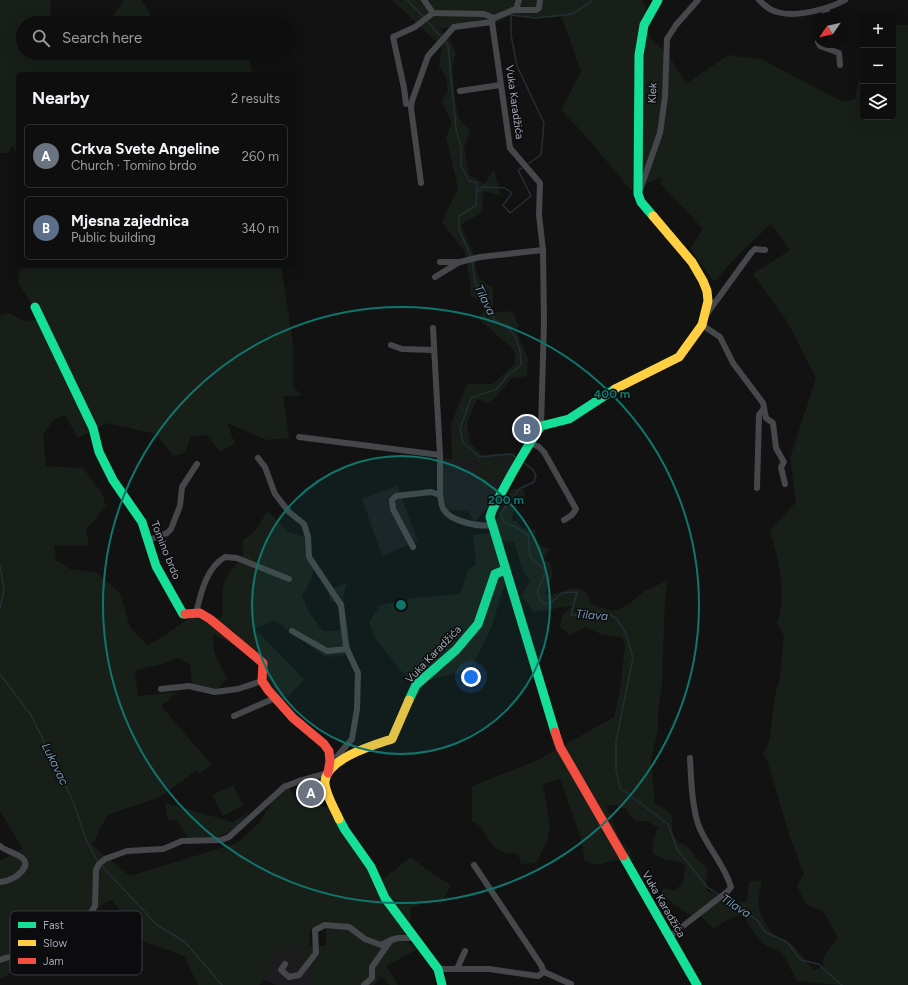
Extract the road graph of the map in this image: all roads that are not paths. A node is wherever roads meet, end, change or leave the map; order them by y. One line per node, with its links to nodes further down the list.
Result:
1 (424, 0): 11 (street)
2 (519, 0): 9 (street)
3 (540, 0): 9 (street)
4 (658, 0): 19 (street, Klek)
5 (698, 0): 19 (street, Klek)
6 (759, 0): 8 (street)
7 (845, 0): 8 (street)
8 (827, 9): 10 (street)
9 (513, 10): 12 (street)
10 (826, 12)
11 (433, 13): 12 (street); 17 (street)
12 (493, 20): 15 (street, Vuka Karadžića); 18 (street)
13 (826, 48): 14 (street)
14 (840, 66)
15 (500, 84): 16 (street); 20 (street, Vuka Karadžića)
16 (460, 91)
17 (406, 104)
18 (420, 183)
19 (638, 194): 26 (street)
20 (544, 250): 23 (street); 31 (street, Vuka Karadžića)
21 (765, 250): 26 (street)
22 (440, 262): 23 (street)
23 (460, 262): 24 (street)
24 (436, 277)
25 (36, 306): 42 (street, Tomino brdo)
26 (703, 321): 30 (street); 31 (street)
27 (433, 328): 29 (street)
28 (391, 345): 29 (street)
29 (433, 350): 34 (street)
30 (764, 408): 37 (street); 38 (street)
31 (541, 426): 33 (street, Vuka Karadžića)
32 (299, 437): 34 (street)
33 (530, 443): 40 (street); 41 (street, Vuka Karadžića)
34 (440, 455): 39 (street)
35 (258, 458): 48 (street)
36 (197, 464): 42 (street)
37 (785, 484)
38 (757, 488)
39 (440, 495): 41 (street); 43 (street)
40 (564, 520)
41 (492, 525): 44 (street, Vuka Karadžića)
42 (147, 541): 46 (street, Tomino brdo)
43 (413, 547)
44 (505, 570): 54 (street, Vuka Karadžića); 59 (street, Vuka Karadžića)
45 (289, 579): 46 (street)
46 (196, 613): 49 (street, Tomino brdo)
47 (292, 631): 48 (street)
48 (347, 649): 54 (street)
49 (262, 680): 50 (street); 51 (street)
50 (161, 688)
51 (275, 698): 52 (street); 54 (street)
52 (234, 716)
53 (690, 758): 59 (street)
54 (328, 773): 58 (street); 60 (street)
55 (0, 846): 57 (street)
56 (474, 865): 68 (street)
57 (0, 882)
58 (92, 911)
59 (669, 937): 74 (street, Vuka Karadžića)
60 (413, 938): 61 (street); 66 (street)
61 (391, 940): 65 (street); 69 (street)
62 (465, 951): 67 (street)
63 (10, 957): 64 (street)
64 (0, 960)
65 (285, 964)
66 (438, 969): 67 (street); 73 (street)
67 (457, 969): 68 (street)
68 (544, 972): 70 (street)
69 (372, 978): 71 (street); 72 (street)
70 (571, 984)
71 (364, 985)
72 (374, 985)
73 (442, 985)
74 (697, 985)

